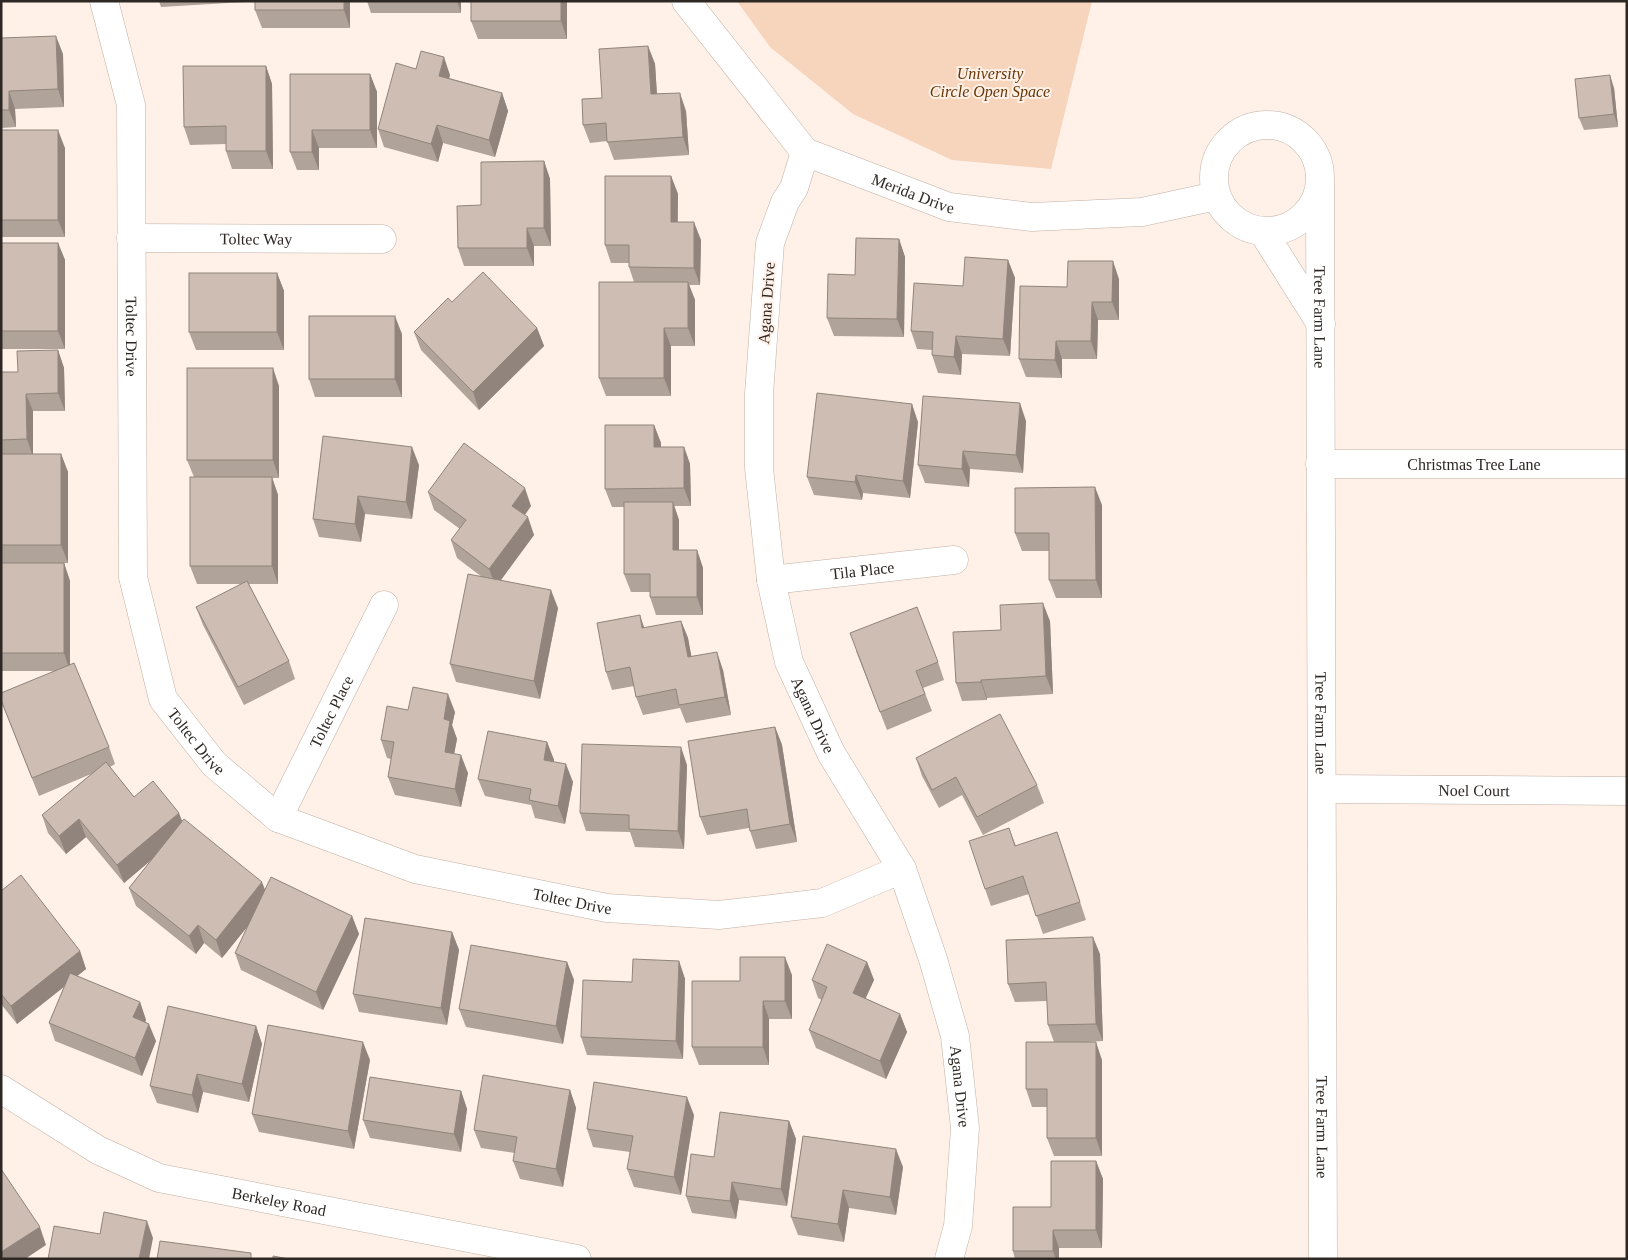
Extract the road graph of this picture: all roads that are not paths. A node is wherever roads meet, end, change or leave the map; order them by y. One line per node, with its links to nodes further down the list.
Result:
1 (104, 1): 7 (street, Toltec Drive)
2 (686, 1): 3 (street)
3 (805, 152): 5 (street, Merida Drive); 13 (street, Agana Drive)
4 (1320, 185): 5 (street); 6 (street); 9 (street, Tree Farm Lane)
5 (1216, 196): 6 (street)
6 (1263, 232): 9 (street)
7 (130, 238): 8 (street, Toltec Way); 17 (street, Toltec Drive)
8 (382, 239)
9 (1322, 324): 10 (street, Tree Farm Lane)
10 (1320, 464): 11 (street, Christmas Tree Lane); 15 (street, Tree Farm Lane)
11 (1627, 464)
12 (954, 560): 13 (street, Tila Place)
13 (771, 580): 18 (street, Agana Drive)
14 (384, 605): 17 (street, Toltec Place)
15 (1323, 790): 16 (street, Noel Court); 22 (street, Tree Farm Lane)
16 (1627, 791)
17 (278, 818): 18 (street, Toltec Drive)
18 (902, 869): 21 (street, Agana Drive)
19 (1, 1089): 20 (street, Berkeley Road)
20 (577, 1259)
21 (948, 1259)
22 (1323, 1259)

